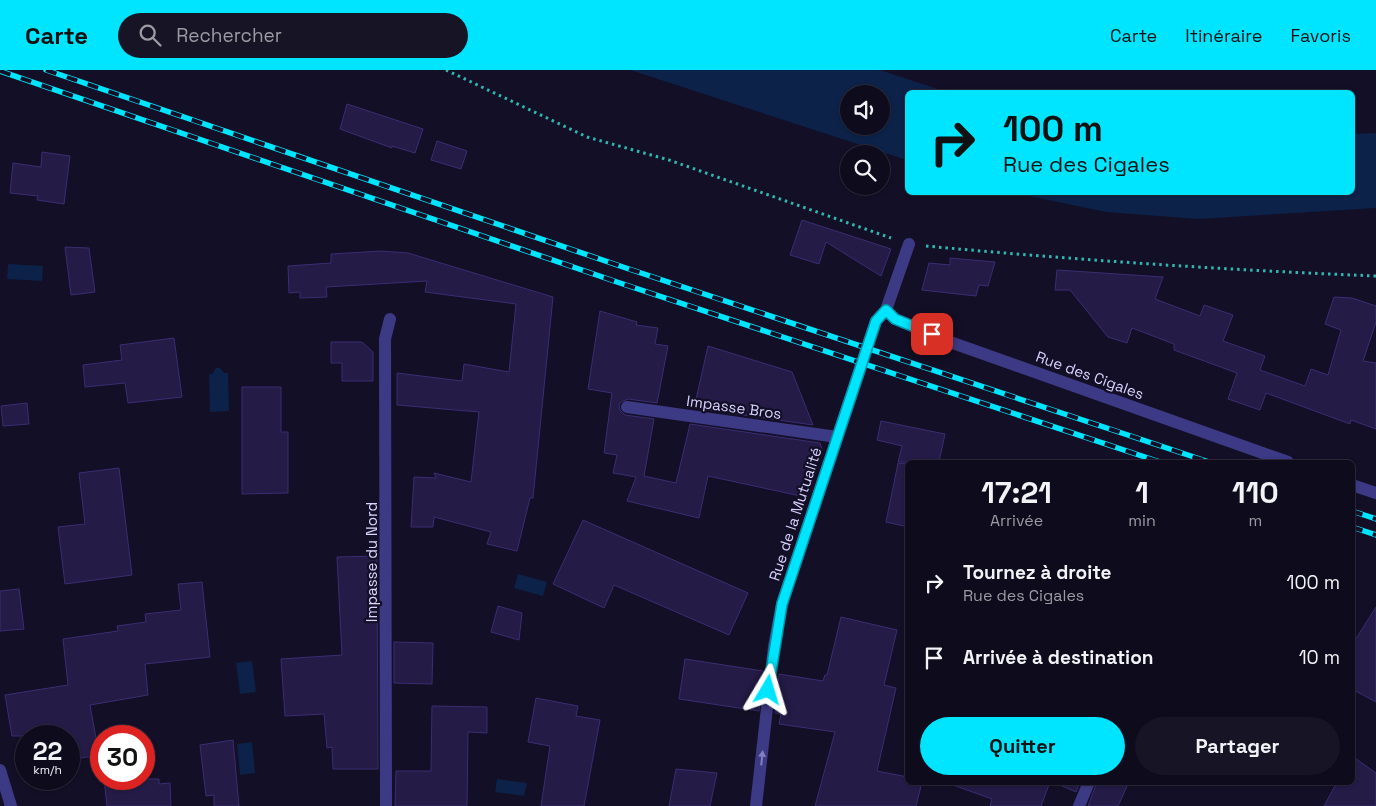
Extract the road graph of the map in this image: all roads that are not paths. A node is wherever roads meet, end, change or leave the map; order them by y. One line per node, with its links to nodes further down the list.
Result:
1 (909, 244): 2 (street, Rue de la Mutualité)
2 (886, 310): 5 (street, Rue de la Mutualité); 6 (street, Rue des Cigales)
3 (390, 319): 12 (street, Impasse du Nord)
4 (627, 407): 5 (street, Impasse Bros)
5 (837, 437): 13 (street, Rue de la Mutualité, one-way to 5)
6 (1282, 460)
7 (1355, 486): 8 (street)
8 (1376, 494)
9 (0, 770): 11 (street)
10 (1088, 785): 14 (street)
11 (11, 806)
12 (386, 806)
13 (756, 806)
14 (1080, 806)

